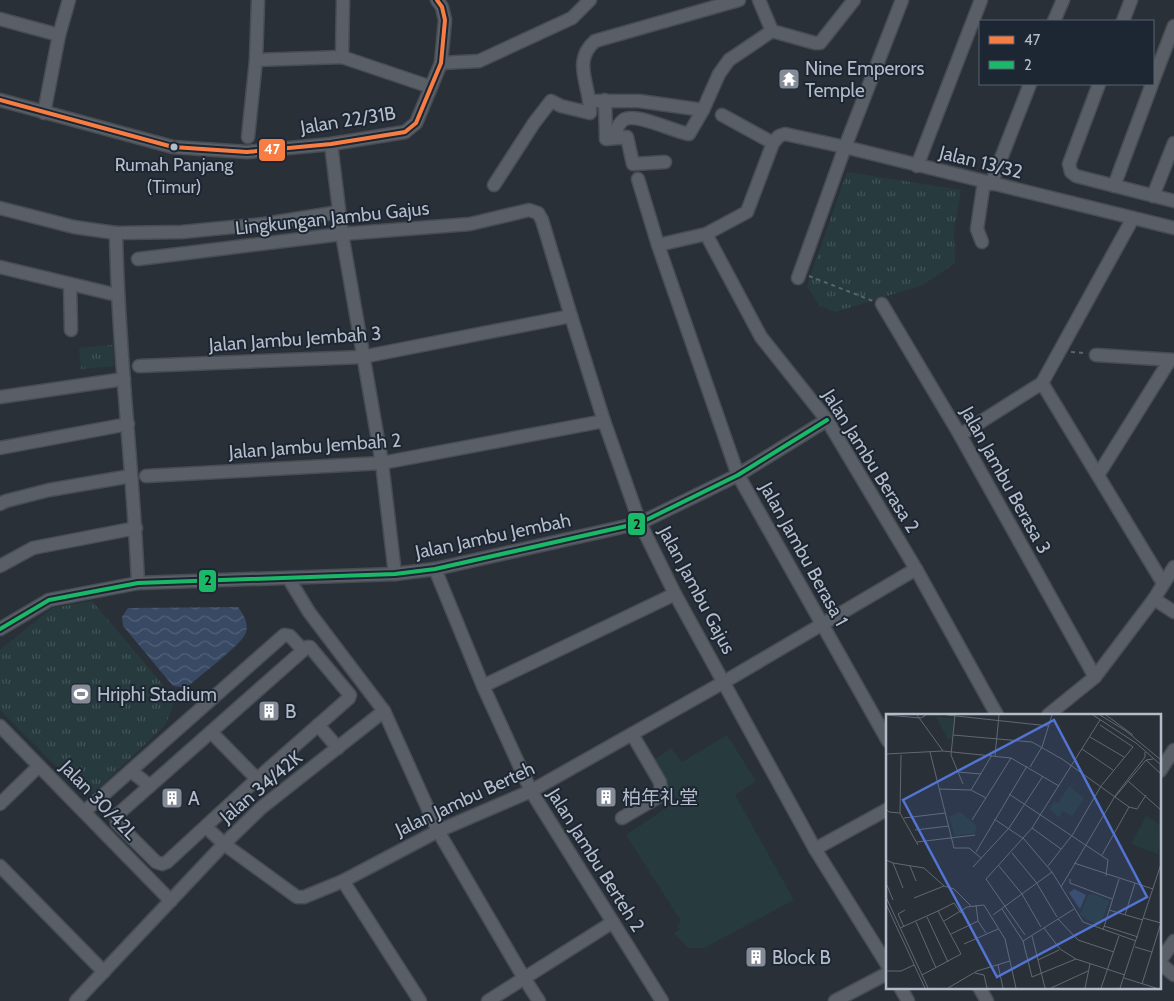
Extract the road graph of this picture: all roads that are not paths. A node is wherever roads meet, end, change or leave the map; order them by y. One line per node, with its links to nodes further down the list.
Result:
1 (69, 0): 18 (street)
2 (258, 0): 20 (street)
3 (343, 0): 19 (street)
4 (437, 0): 21 (street, Jalan 22/31B)
5 (590, 0): 21 (street)
6 (739, 0): 29 (street)
7 (759, 0): 17 (street)
8 (854, 0): 17 (street)
9 (902, 0): 37 (street)
10 (981, 0): 40 (street)
11 (1062, 0): 14 (street)
12 (1131, 0): 15 (street)
13 (0, 19): 18 (street)
14 (1054, 20)
15 (1123, 20)
16 (1174, 26): 22 (street)
17 (772, 31): 30 (street)
18 (59, 35): 31 (street)
19 (342, 57): 20 (street); 26 (street)
20 (256, 60): 33 (street)
21 (440, 63): 26 (street, Jalan 22/31B)
22 (1154, 72)
23 (1030, 85): 42 (street)
24 (1099, 85): 44 (street)
25 (1149, 85): 44 (street)
26 (431, 87): 36 (street, Jalan 22/31B)
27 (0, 100): 31 (street, Jalan 22/31B)
28 (605, 100): 29 (street); 30 (street); 34 (street)
29 (590, 101): 43 (street)
30 (703, 110): 34 (street)
31 (44, 113): 36 (street, Jalan 22/31B)
32 (722, 115): 35 (street)
33 (248, 137)
34 (618, 138): 39 (street)
35 (776, 140): 37 (street, Jalan 13/32); 55 (street)
36 (331, 144): 49 (street)
37 (845, 147): 40 (street, Jalan 13/32); 61 (street)
38 (1173, 147): 45 (street)
39 (665, 162)
40 (917, 166): 42 (street, Jalan 13/32)
41 (638, 179): 57 (street, Jalan Jambu Berasa 1)
42 (987, 183): 50 (street, Jalan 13/32); 56 (street)
43 (494, 185)
44 (1114, 186): 45 (street)
45 (1153, 196): 46 (street)
46 (1174, 201)
47 (0, 208): 53 (street)
48 (529, 210): 54 (street, Lingkungan Jambu Gajus); 65 (street, Jalan Jambu Gajus)
49 (339, 212): 52 (street); 54 (street)
50 (1133, 218): 51 (street, Jalan 13/32); 72 (street)
51 (1174, 228)
52 (182, 232): 53 (street); 58 (street)
53 (116, 233): 63 (street)
54 (342, 234): 58 (street, Lingkungan Jambu Gajus); 68 (street)
55 (706, 234): 57 (street); 75 (street, Jalan Jambu Berasa 2)
56 (982, 242)
57 (658, 245): 80 (street, Jalan Jambu Berasa 1)
58 (184, 253): 59 (street, Lingkungan Jambu Gajus)
59 (138, 259)
60 (0, 267): 62 (street)
61 (799, 275)
62 (70, 284): 63 (street); 66 (street)
63 (117, 295): 71 (street)
64 (882, 304): 77 (street, Jalan Jambu Berasa 3)
65 (571, 316): 68 (street, Jalan Jambu Jembah 3); 74 (street, Jalan Jambu Gajus)
66 (71, 330)
67 (1096, 355): 69 (street)
68 (362, 357): 70 (street, Jalan Jambu Jembah 3); 79 (street)
69 (1172, 360): 81 (street)
70 (139, 366)
71 (124, 379): 73 (street); 76 (street)
72 (1042, 383): 77 (street); 81 (street)
73 (0, 396)
74 (604, 420): 79 (street, Jalan Jambu Jembah 2); 85 (street, Jalan Jambu Gajus)
75 (827, 420): 80 (street, Jalan Jambu Jembah); 90 (street, Jalan Jambu Berasa 2)
76 (128, 424): 78 (street); 82 (street)
77 (960, 435): 102 (street, Jalan Jambu Berasa 3)
78 (0, 448)
79 (382, 463): 83 (street, Jalan Jambu Jembah 2); 91 (street)
80 (738, 475): 85 (street, Jalan Jambu Jembah); 98 (street, Jalan Jambu Berasa 1)
81 (1098, 475): 94 (street)
82 (131, 476): 84 (street); 86 (street)
83 (146, 476)
84 (0, 504)
85 (640, 523): 89 (street, Jalan Jambu Jembah); 95 (street, Jalan Jambu Gajus)
86 (136, 528): 87 (street); 93 (street)
87 (0, 566)
88 (1174, 567): 94 (street)
89 (435, 569): 91 (street, Jalan Jambu Jembah); 104 (street, Jalan Jambu Berteh 2)
90 (916, 569): 98 (street, Jalan Jambu Berteh); 107 (street, Jalan Jambu Berasa 2)
91 (394, 574): 92 (street, Jalan Jambu Jembah)
92 (289, 579): 93 (street, Jalan Jambu Jembah); 106 (street)
93 (138, 583): 99 (street, Jalan Jambu Jembah)
94 (1163, 583): 96 (street)
95 (675, 594): 103 (street, Jalan Jambu Gajus); 104 (street)
96 (1154, 599): 97 (street); 102 (street)
97 (1174, 612)
98 (822, 624): 103 (street, Jalan Jambu Berteh); 113 (street, Jalan Jambu Berasa 1)
99 (1, 625)
100 (303, 650): 101 (street); 105 (street); 109 (street)
101 (248, 668): 105 (street); 118 (street)
102 (1095, 676): 108 (street)
103 (724, 682): 112 (street, Jalan Jambu Berteh); 129 (street, Jalan Jambu Gajus)
104 (483, 686): 121 (street, Jalan Jambu Berteh 2)
105 (262, 687): 111 (street)
106 (384, 711): 114 (street, Jalan 34/42K); 127 (street)
107 (996, 714)
108 (1049, 714)
109 (318, 725): 114 (street); 119 (street)
110 (1, 730): 116 (street, Jalan 30/42L)
111 (211, 732): 119 (street); 120 (street)
112 (632, 734): 121 (street, Jalan Jambu Berteh); 125 (street)
113 (886, 737)
114 (338, 748): 128 (street, Jalan 34/42K)
115 (1174, 750): 117 (street)
116 (39, 766): 122 (street); 124 (street, Jalan 30/42L)
117 (1162, 768)
118 (131, 771): 120 (street); 124 (street)
119 (257, 779): 126 (street)
120 (150, 786): 126 (street)
121 (531, 791): 127 (street, Jalan Jambu Berteh); 133 (street, Jalan Jambu Berteh 2)
122 (0, 804)
123 (886, 810): 129 (street)
124 (84, 812): 132 (street, Jalan 30/42L)
125 (622, 818)
126 (206, 827): 128 (street)
127 (438, 831): 131 (street, Jalan Jambu Berteh); 141 (street)
128 (224, 844): 131 (street, Jalan Jambu Berteh); 132 (street, Jalan 34/42K)
129 (816, 849): 136 (street, Jalan Jambu Gajus)
130 (0, 866): 138 (street)
131 (343, 881): 145 (street)
132 (170, 901): 138 (street, Jalan 34/42K)
133 (613, 922): 141 (street); 148 (street, Jalan Jambu Berteh 2)
134 (1174, 941): 135 (street)
135 (1162, 959)
136 (886, 963)
137 (1162, 964): 140 (street)
138 (104, 972): 144 (street, Jalan 34/42K)
139 (886, 974): 149 (street)
140 (1174, 975)
141 (524, 978): 146 (street); 147 (street)
142 (901, 988): 150 (street)
143 (980, 988): 151 (street)
144 (76, 1001)
145 (420, 1001)
146 (488, 1001)
147 (539, 1001)
148 (662, 1001)
149 (835, 1001)
150 (908, 1001)
151 (987, 1001)

